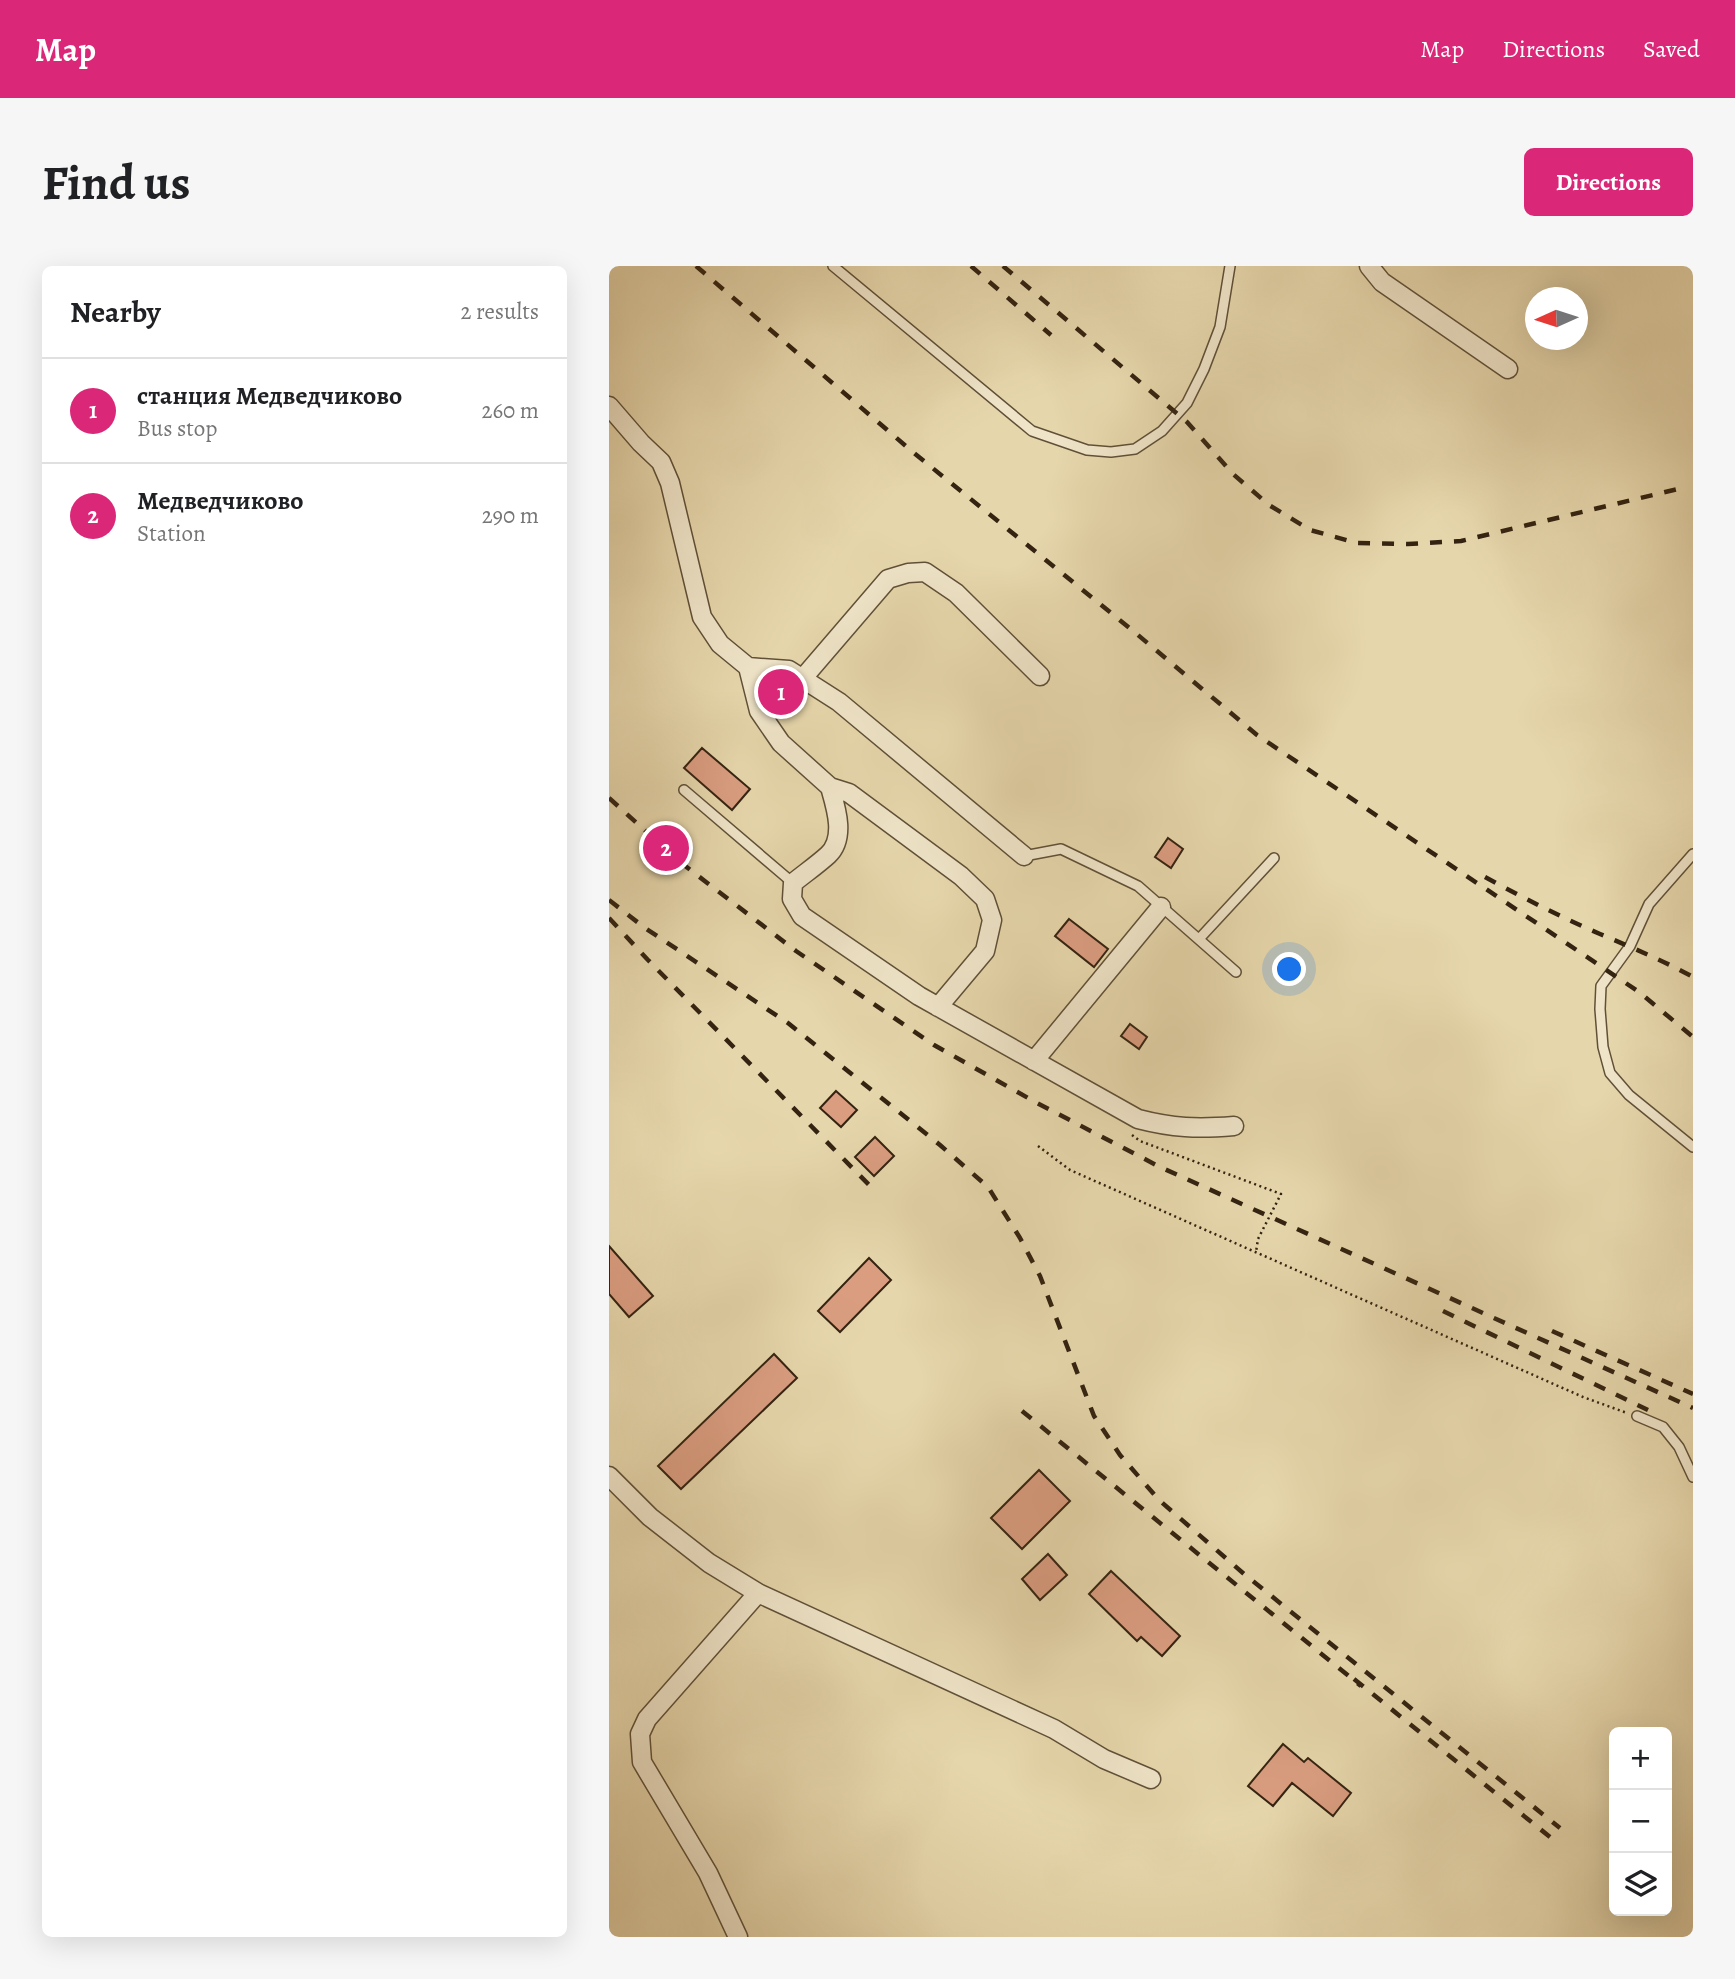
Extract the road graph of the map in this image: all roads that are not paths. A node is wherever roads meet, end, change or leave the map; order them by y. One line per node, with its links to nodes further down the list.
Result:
1 (833, 266): 2 (lane)
2 (1230, 266)
3 (1369, 266): 4 (street)
4 (1508, 369)
5 (609, 406): 6 (street)
6 (748, 667): 8 (street); 9 (street)
7 (1040, 676): 8 (street)
8 (803, 678): 12 (street)
9 (830, 787): 14 (street); 18 (street)
10 (684, 790): 14 (lane)
11 (1693, 854): 21 (lane)
12 (1024, 856): 15 (lane)
13 (1274, 858): 16 (lane)
14 (793, 883): 18 (street)
15 (1161, 907): 16 (lane); 19 (street)
16 (1199, 939): 17 (lane)
17 (1236, 972)
18 (938, 1007): 19 (street)
19 (1034, 1061): 20 (street)
20 (1234, 1126)
21 (1693, 1147)
22 (1637, 1416): 24 (lane)
23 (609, 1476): 25 (street)
24 (1693, 1477)
25 (758, 1594): 26 (street); 27 (street)
26 (1151, 1779)
27 (738, 1937)

